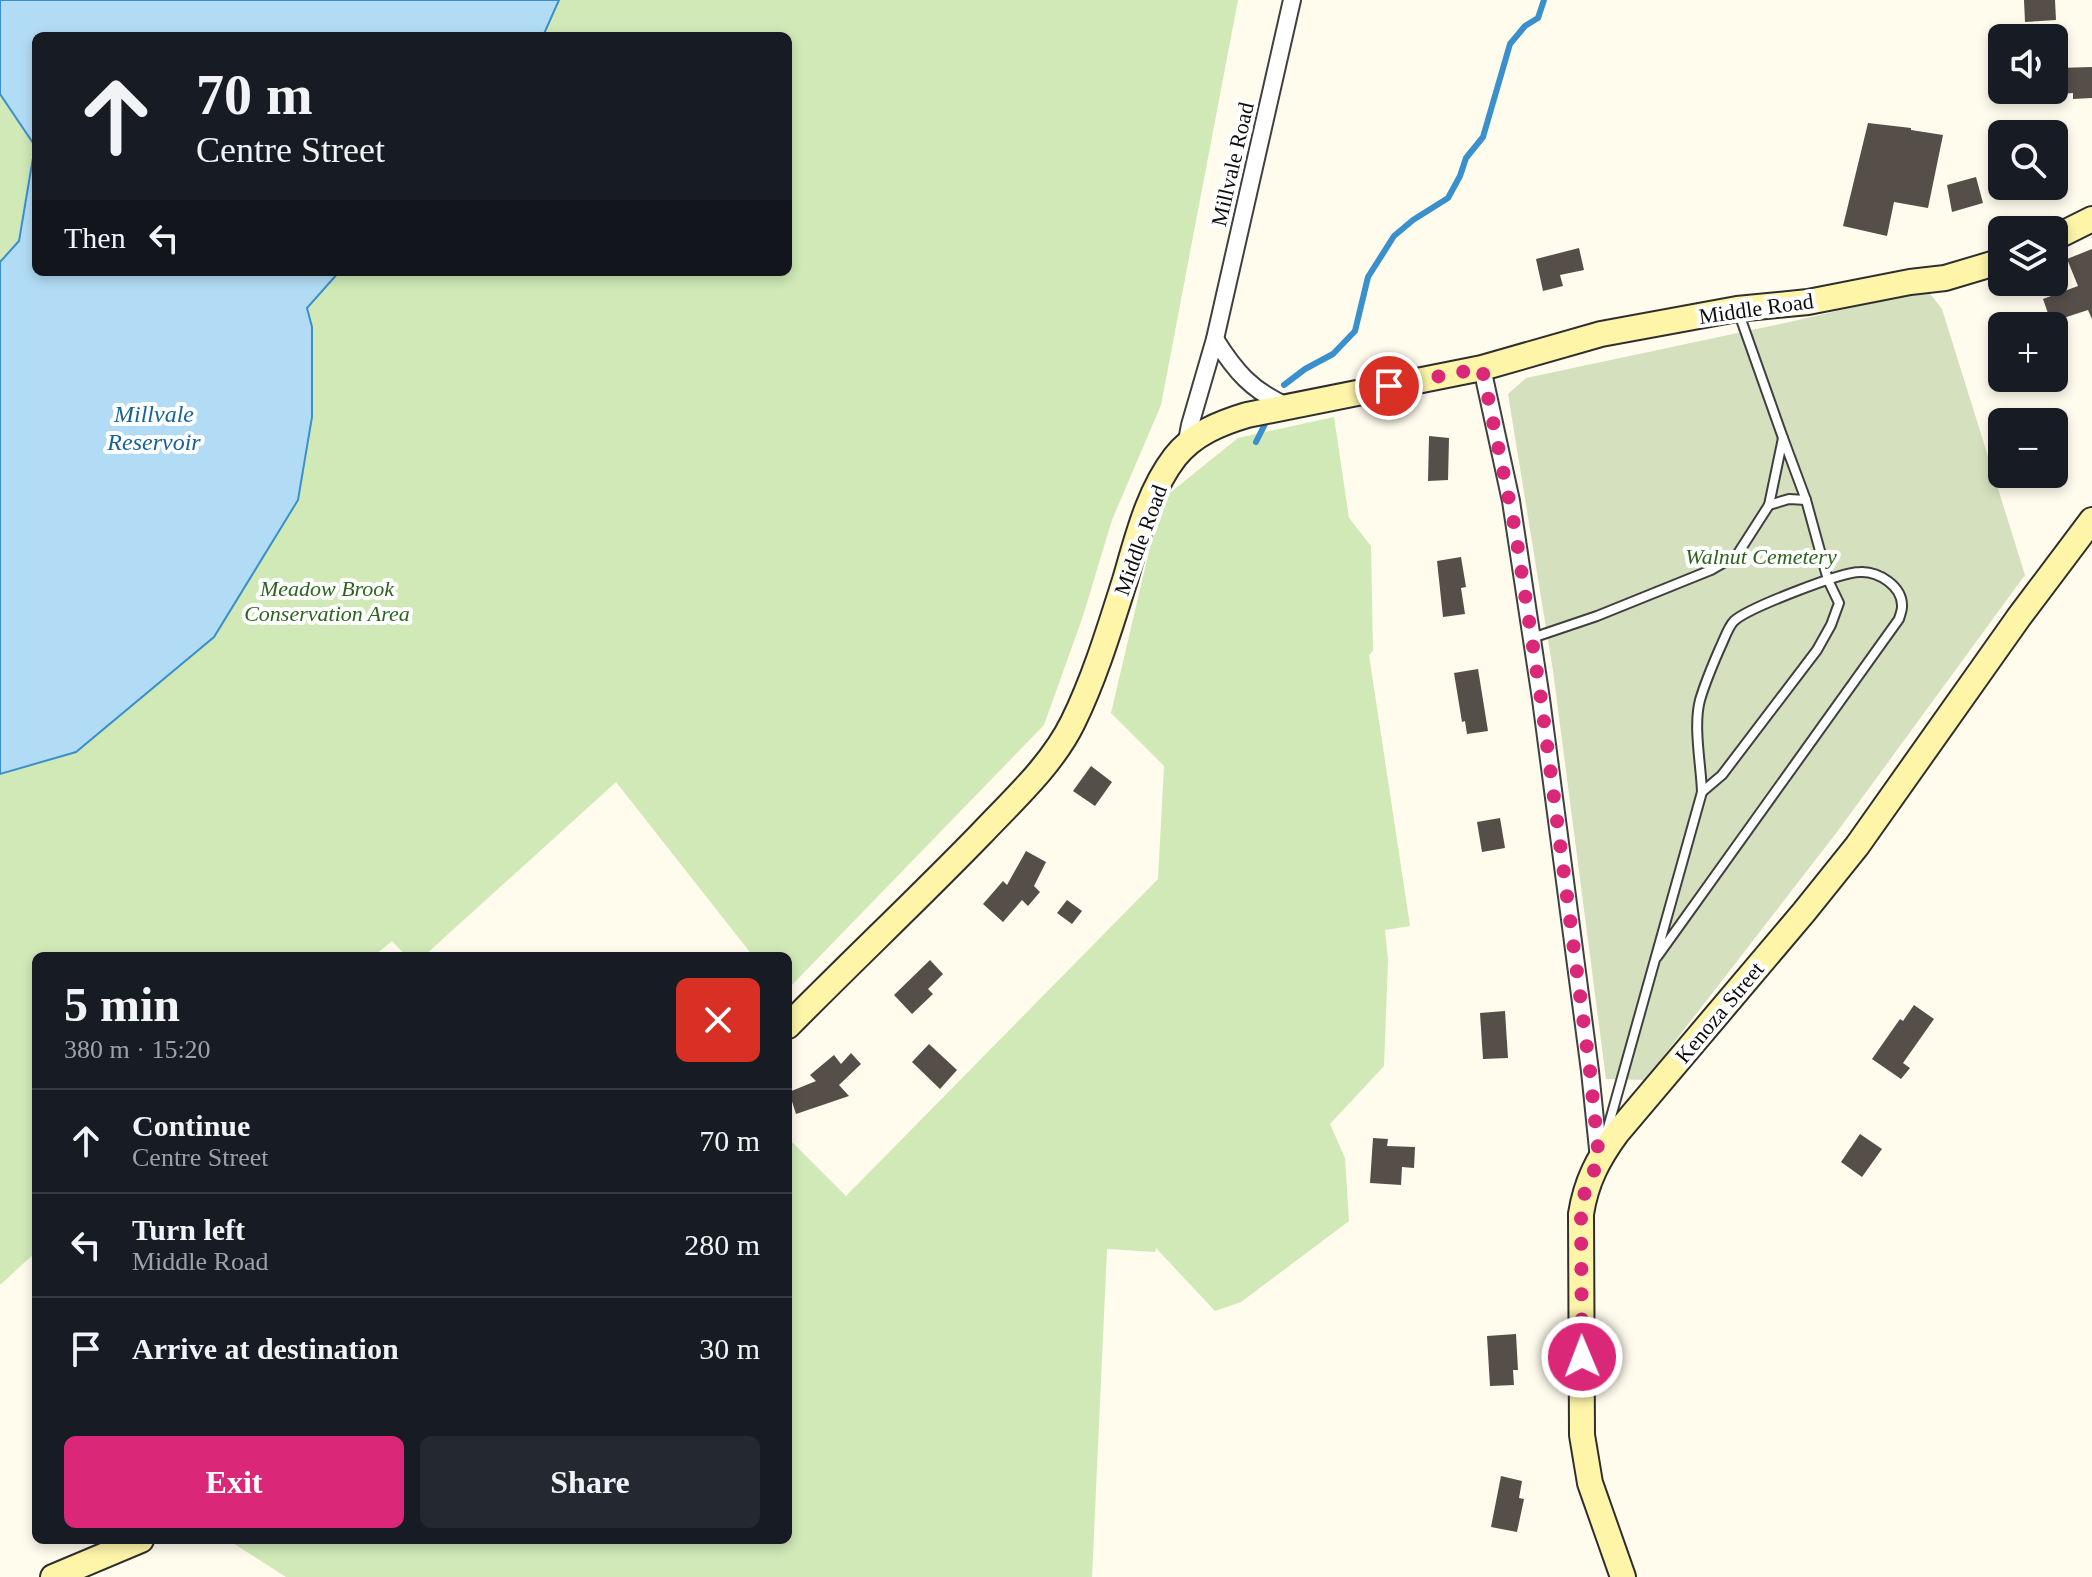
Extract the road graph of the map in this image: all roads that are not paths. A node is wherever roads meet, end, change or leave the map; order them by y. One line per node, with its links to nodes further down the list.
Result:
1 (1292, 0): 6 (street, Millvale Road)
2 (2092, 219): 3 (street)
3 (2068, 231)
4 (1988, 265): 5 (street, Middle Road)
5 (1737, 309): 7 (street, Middle Road); 9 (lane)
6 (1215, 339): 8 (street); 10 (street, Millvale Road)
7 (1482, 368): 8 (street, Middle Road); 15 (street)
8 (1287, 406): 10 (street, Middle Road)
9 (1783, 438): 11 (lane); 12 (lane)
10 (1186, 446): 18 (street, Middle Road)
11 (1806, 500): 12 (lane); 14 (lane)
12 (1769, 505): 15 (lane)
13 (2092, 520): 19 (street, Kenoza Street)
14 (1828, 580): 16 (lane); 16 (lane); 17 (lane)
15 (1532, 638): 19 (street)
16 (1702, 792): 17 (lane)
17 (1657, 957): 19 (lane)
18 (792, 1022)
19 (1599, 1159): 22 (street, Kenoza Street)
20 (131, 1544): 21 (street)
21 (53, 1577)
22 (1623, 1577)

